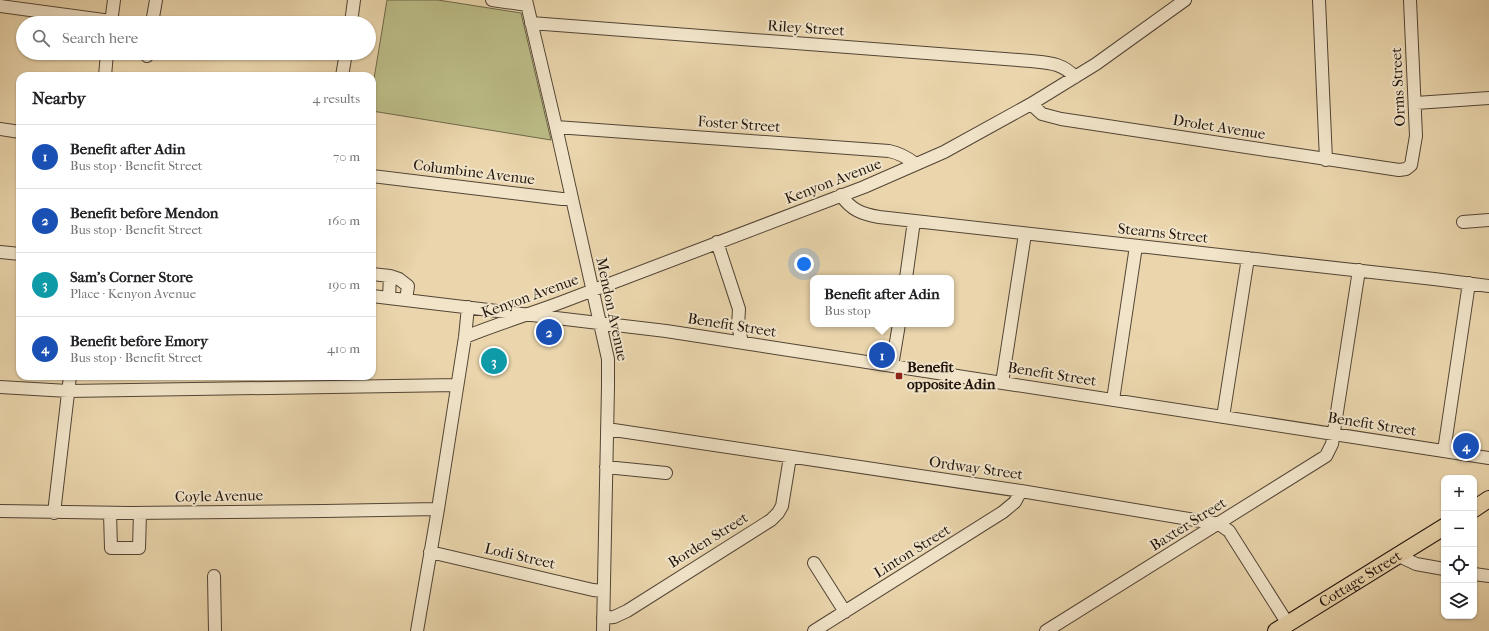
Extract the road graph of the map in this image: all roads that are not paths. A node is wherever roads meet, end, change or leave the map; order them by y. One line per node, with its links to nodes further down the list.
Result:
1 (114, 0): 11 (street)
2 (156, 0): 12 (street)
3 (354, 0): 13 (street)
4 (492, 0): 8 (street)
5 (1185, 0): 19 (street, Kenyon Avenue)
6 (1319, 0): 26 (street)
7 (1410, 0): 21 (street, Orms Street)
8 (526, 2): 14 (street, Mendon Avenue)
9 (0, 6): 10 (street)
10 (69, 16)
11 (112, 16)
12 (153, 16)
13 (352, 16)
14 (531, 23): 19 (street, Riley Street); 23 (street, Mendon Avenue)
15 (106, 60): 17 (street)
16 (345, 60): 18 (street)
17 (105, 72)
18 (343, 72)
19 (1075, 77): 22 (street, Kenyon Avenue)
20 (1489, 98): 21 (street)
21 (1416, 102): 28 (street, Orms Street)
22 (1031, 104): 26 (street, Drolet Avenue); 27 (street, Kenyon Avenue)
23 (556, 127): 27 (street, Foster Street); 31 (street, Mendon Avenue)
24 (0, 129): 25 (street)
25 (16, 131)
26 (1326, 160): 28 (street, Drolet Avenue)
27 (916, 164): 30 (street, Kenyon Avenue)
28 (1406, 169)
29 (376, 177): 31 (street, Columbine Avenue)
30 (841, 196): 33 (street, Stearns Street); 36 (street, Kenyon Avenue)
31 (572, 199): 47 (street, Mendon Avenue)
32 (1489, 220): 34 (street)
33 (914, 221): 35 (street, Stearns Street); 43 (street)
34 (1463, 222)
35 (1025, 234): 37 (street, Stearns Street); 59 (street)
36 (717, 242): 47 (street, Kenyon Avenue); 56 (street)
37 (1136, 246): 40 (street, Stearns Street); 63 (street)
38 (0, 252): 39 (street)
39 (16, 254)
40 (1248, 258): 41 (street, Stearns Street); 64 (street)
41 (1359, 270): 45 (street, Stearns Street); 66 (street, Baxter Street)
42 (376, 274): 44 (street)
43 (906, 275)
44 (390, 276): 49 (street); 50 (street)
45 (1469, 283): 46 (street, Stearns Street); 67 (street)
46 (1489, 286)
47 (592, 290): 52 (street, Kenyon Avenue); 53 (street, Mendon Avenue)
48 (376, 296): 49 (street, Benefit Street)
49 (389, 298): 50 (street, Benefit Street)
50 (406, 300): 51 (street, Benefit Street)
51 (468, 307): 52 (street, Benefit Street); 55 (street, Kenyon Avenue)
52 (528, 314): 53 (street, Benefit Street); 55 (street, Kenyon Avenue)
53 (600, 322): 56 (street, Benefit Street); 65 (street, Mendon Avenue)
54 (898, 327): 57 (street)
55 (465, 337): 60 (street, Kenyon Avenue)
56 (742, 342): 57 (street, Benefit Street)
57 (892, 366): 59 (street, Benefit Street)
58 (69, 380): 62 (street)
59 (1002, 383): 63 (street, Benefit Street)
60 (457, 385): 62 (street); 75 (street, Kenyon Avenue)
61 (0, 387): 62 (street)
62 (68, 391): 77 (street)
63 (1113, 400): 64 (street, Benefit Street)
64 (1223, 417): 66 (street, Benefit Street)
65 (607, 429): 68 (street, Ordway Street); 70 (street, Mendon Avenue)
66 (1333, 434): 67 (street, Benefit Street); 80 (street, Baxter Street)
67 (1444, 451): 69 (street, Benefit Street)
68 (790, 457): 72 (street, Ordway Street); 91 (street, Borden Street)
69 (1489, 458)
70 (606, 467): 71 (street); 89 (street, Mendon Avenue)
71 (666, 473)
72 (1021, 491): 80 (street, Ordway Street); 90 (street, Linton Street)
73 (1489, 499): 74 (main road)
74 (1477, 507)
75 (438, 508): 79 (street, Coyle Avenue); 82 (street, Kenyon Avenue)
76 (0, 511): 77 (street, Coyle Avenue)
77 (54, 513): 78 (street, Coyle Avenue)
78 (110, 513): 79 (street, Coyle Avenue); 79 (street)
79 (140, 513)
80 (1219, 524): 92 (street); 98 (street, Baxter Street)
81 (1441, 530): 83 (main road, Cottage Street)
82 (430, 552): 89 (street, Lodi Street); 95 (street, Kenyon Avenue)
83 (1399, 556): 85 (street); 92 (main road, Cottage Street)
84 (814, 563): 90 (street)
85 (1441, 568)
86 (1477, 574): 88 (street)
87 (214, 576): 93 (street)
88 (1489, 576)
89 (603, 590): 91 (street, Mendon Avenue)
90 (845, 612): 97 (street, Linton Street)
91 (603, 618): 96 (street, Mendon Avenue)
92 (1282, 627)
93 (215, 631)
94 (410, 631): 95 (street)
95 (417, 631)
96 (603, 631)
97 (814, 631)
98 (1046, 631)

